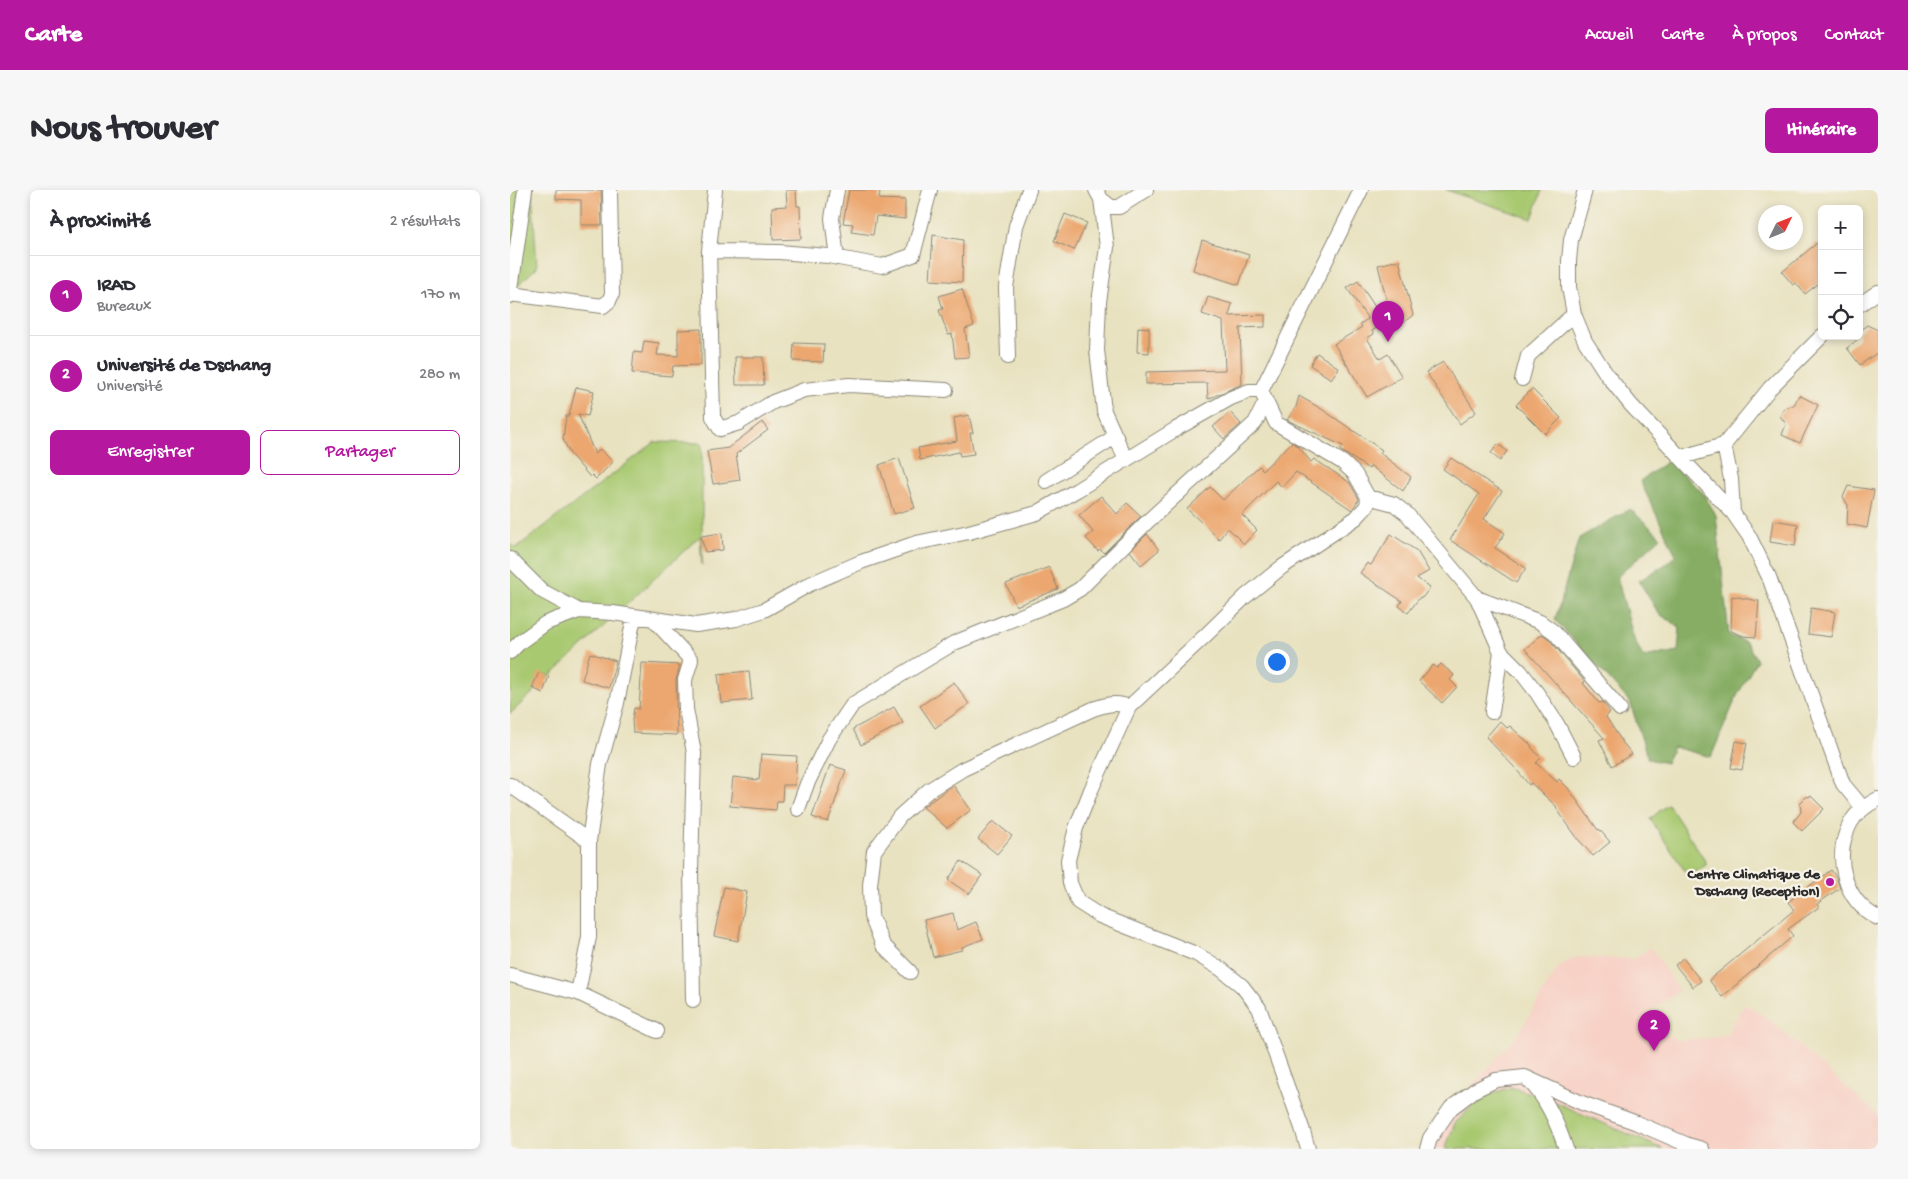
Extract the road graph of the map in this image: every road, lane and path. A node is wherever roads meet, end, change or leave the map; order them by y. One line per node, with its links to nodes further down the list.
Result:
1 (525, 190): 14 (street)
2 (610, 190): 14 (street)
3 (715, 190): 11 (street)
4 (837, 190): 12 (street)
5 (930, 190): 12 (street)
6 (1029, 190): 18 (street)
7 (1146, 190): 10 (street)
8 (1360, 190): 21 (street)
9 (1585, 190): 16 (street)
10 (1099, 195): 22 (street)
11 (709, 251): 12 (street); 20 (street)
12 (837, 258)
13 (1878, 292): 15 (street)
14 (510, 295)
15 (1863, 302)
16 (1574, 314): 19 (street); 24 (street)
17 (1818, 340): 23 (street)
18 (1008, 357)
19 (1522, 379)
20 (946, 390)
21 (1263, 397): 25 (street); 27 (street); 43 (street)
22 (1116, 436): 25 (street); 26 (street)
23 (1724, 445): 24 (street); 28 (street)
24 (1682, 457): 28 (street)
25 (1126, 460): 33 (street)
26 (1046, 482)
27 (1368, 497): 30 (street); 36 (street)
28 (1733, 513): 42 (street)
29 (510, 559): 31 (street)
30 (1477, 598): 35 (street); 37 (street)
31 (580, 612): 32 (street); 34 (street)
32 (634, 617): 33 (street); 44 (street)
33 (653, 619): 49 (street)
34 (510, 652)
35 (1501, 652): 38 (street); 39 (street)
36 (1129, 707): 46 (street); 52 (street)
37 (1620, 709)
38 (1492, 712)
39 (1574, 757)
40 (510, 786): 44 (street)
41 (1878, 799): 42 (street)
42 (1863, 808): 45 (street)
43 (798, 809)
44 (588, 841): 48 (street)
45 (1878, 918)
46 (910, 972)
47 (510, 975): 48 (street)
48 (578, 993): 50 (street)
49 (693, 1000)
50 (657, 1031)
51 (1525, 1077): 53 (street); 54 (street); 55 (street)
52 (1308, 1149)
53 (1427, 1149)
54 (1566, 1149)
55 (1702, 1149)

